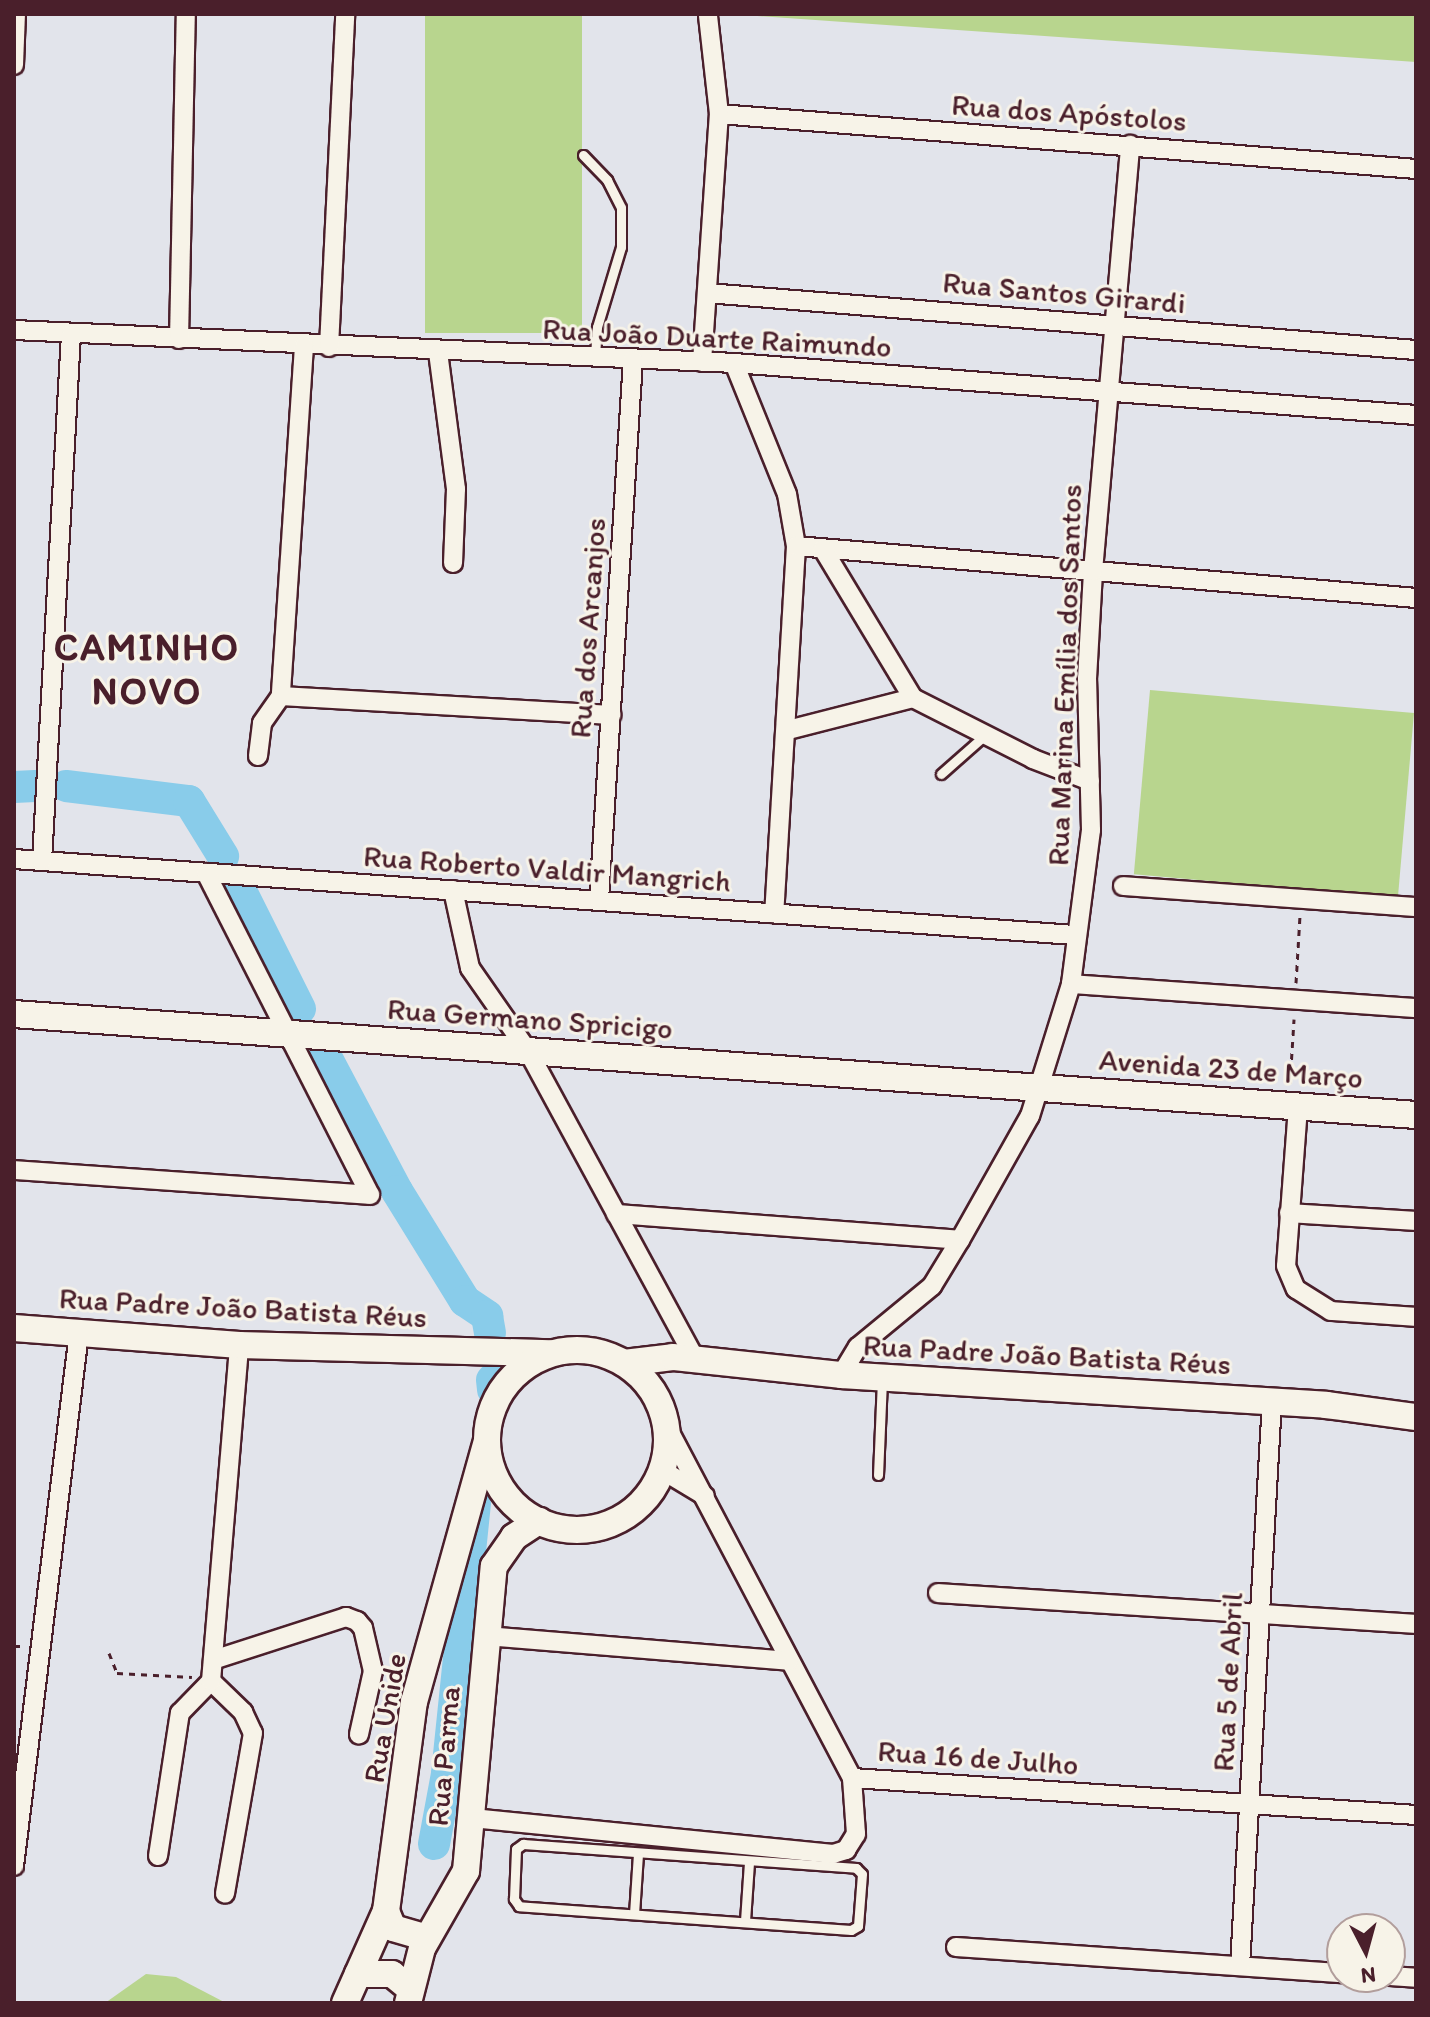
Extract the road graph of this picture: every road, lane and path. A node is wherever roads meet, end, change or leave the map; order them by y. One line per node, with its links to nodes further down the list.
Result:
1 (16, 14): 5 (street)
2 (186, 14): 14 (street)
3 (345, 14): 16 (street)
4 (708, 16): 6 (street)
5 (14, 65)
6 (719, 114): 7 (street, Rua dos Apóstolos); 10 (street)
7 (1130, 145): 9 (street, Rua dos Apóstolos); 11 (street, Rua Marina Emília dos Santos)
8 (583, 155): 19 (lane)
9 (1416, 169)
10 (707, 293): 11 (street, Rua Santos Girardi); 21 (street)
11 (1113, 325): 17 (street, Rua Santos Girardi); 23 (street, Rua Marina Emília dos Santos)
12 (14, 330): 13 (street, Rua João Duarte Raimundo)
13 (71, 334): 14 (street, Rua João Duarte Raimundo); 39 (street)
14 (179, 339): 15 (street, Rua João Duarte Raimundo)
15 (304, 346): 16 (street, Rua João Duarte Raimundo); 30 (street)
16 (329, 347): 18 (street, Rua João Duarte Raimundo)
17 (1416, 350)
18 (438, 352): 19 (street, Rua João Duarte Raimundo); 27 (street)
19 (595, 358): 20 (street, Rua João Duarte Raimundo)
20 (633, 360): 21 (street, Rua João Duarte Raimundo); 32 (street, Rua dos Arcanjos)
21 (702, 362): 22 (street, Rua João Duarte Raimundo)
22 (734, 363): 23 (street, Rua João Duarte Raimundo); 25 (street)
23 (1109, 390): 24 (street, Rua João Duarte Raimundo); 28 (street, Rua Marina Emília dos Santos)
24 (1416, 415)
25 (796, 546): 26 (street); 33 (street)
26 (823, 549): 28 (street); 31 (street)
27 (453, 563)
28 (1093, 571): 29 (street); 37 (street, Rua Marina Emília dos Santos)
29 (1416, 598)
30 (281, 696): 32 (street); 35 (street)
31 (913, 698): 33 (street); 34 (street)
32 (611, 715): 43 (street, Rua dos Arcanjos)
33 (788, 730): 45 (street)
34 (984, 736): 36 (lane); 37 (street)
35 (258, 756)
36 (941, 774)
37 (1090, 781): 46 (street, Rua Marina Emília dos Santos)
38 (14, 859): 39 (street, Rua Roberto Valdir Mangrich)
39 (42, 861): 40 (street, Rua Roberto Valdir Mangrich)
40 (206, 873): 42 (street, Rua Roberto Valdir Mangrich); 50 (street)
41 (1123, 886): 44 (street)
42 (453, 890): 43 (street, Rua Roberto Valdir Mangrich); 51 (street)
43 (599, 900): 45 (street, Rua Roberto Valdir Mangrich)
44 (1416, 907)
45 (774, 913): 46 (street, Rua Roberto Valdir Mangrich)
46 (1075, 935): 47 (street, Rua Marina Emília dos Santos)
47 (1071, 984): 48 (street); 52 (street, Rua Marina Emília dos Santos)
48 (1416, 1008)
49 (14, 1014): 50 (main road, Rua Germano Spricigo)
50 (288, 1034): 51 (main road, Rua Germano Spricigo); 55 (street)
51 (528, 1051): 52 (main road, Rua Germano Spricigo); 57 (street)
52 (1042, 1087): 53 (main road, Avenida 23 de Março); 59 (street, Rua Marina Emília dos Santos)
53 (1298, 1107): 54 (main road, Avenida 23 de Março); 56 (street)
54 (1416, 1115)
55 (14, 1170)
56 (1289, 1213): 58 (street); 60 (street)
57 (616, 1214): 59 (street); 66 (street)
58 (1416, 1221)
59 (960, 1240): 68 (street, Rua Marina Emília dos Santos)
60 (1416, 1317)
61 (14, 1328): 62 (main road, Rua Padre João Batista Réus)
62 (79, 1333): 63 (main road, Rua Padre João Batista Réus); 97 (street)
63 (239, 1345): 64 (main road, Rua Padre João Batista Réus); 85 (street)
64 (469, 1350): 65 (main road, Rua Padre João Batista Réus); 70 (main road)
65 (553, 1353): 67 (main road); 70 (main road)
66 (684, 1358): 67 (main road, Rua Padre João Batista Réus); 68 (main road, Rua Padre João Batista Réus); 71 (main road)
67 (624, 1363): 71 (main road)
68 (841, 1375): 69 (main road, Rua Padre João Batista Réus)
69 (882, 1378): 72 (main road, Rua Padre João Batista Réus); 77 (lane)
70 (505, 1386): 75 (main road)
71 (650, 1387): 74 (main road)
72 (1272, 1401): 73 (main road, Rua Padre João Batista Réus); 81 (street, Rua 5 de Abril)
73 (1416, 1417)
74 (666, 1425): 76 (main road); 78 (street, Rua 16 de Julho)
75 (487, 1441): 79 (main road); 99 (main road, Rua Unide)
76 (662, 1470): 78 (street); 79 (main road)
77 (878, 1475)
78 (707, 1497): 86 (street, Rua 16 de Julho)
79 (539, 1521): 83 (main road, Rua Parma)
80 (938, 1593): 81 (street)
81 (1260, 1614): 82 (street); 90 (street, Rua 5 de Abril)
82 (1416, 1624)
83 (486, 1636): 86 (street); 92 (main road, Rua Parma)
84 (109, 1653): 87 (path)
85 (213, 1660): 87 (street); 88 (street)
86 (789, 1661): 89 (street, Rua 16 de Julho)
87 (211, 1681): 95 (street); 98 (street)
88 (359, 1734)
89 (852, 1778): 90 (street, Rua 16 de Julho); 93 (street)
90 (1249, 1804): 91 (street, Rua 16 de Julho); 104 (street, Rua 5 de Abril)
91 (1416, 1815)
92 (472, 1818): 93 (street); 102 (main road, Rua Parma)
93 (706, 1852): 94 (lane); 96 (lane)
94 (638, 1854): 100 (lane); 100 (lane)
95 (158, 1856)
96 (749, 1863): 101 (lane); 101 (lane)
97 (14, 1866)
98 (225, 1894)
99 (386, 1911): 102 (main road); 106 (main road, Rua Unide)
100 (634, 1914): 101 (lane)
101 (745, 1921)
102 (427, 1938): 107 (main road, Rua Parma)
103 (956, 1947): 104 (street)
104 (1240, 1966): 105 (street)
105 (1326, 1972)
106 (358, 1974): 107 (main road); 108 (main road, Rua Unide)
107 (408, 1995)
108 (345, 2003)

